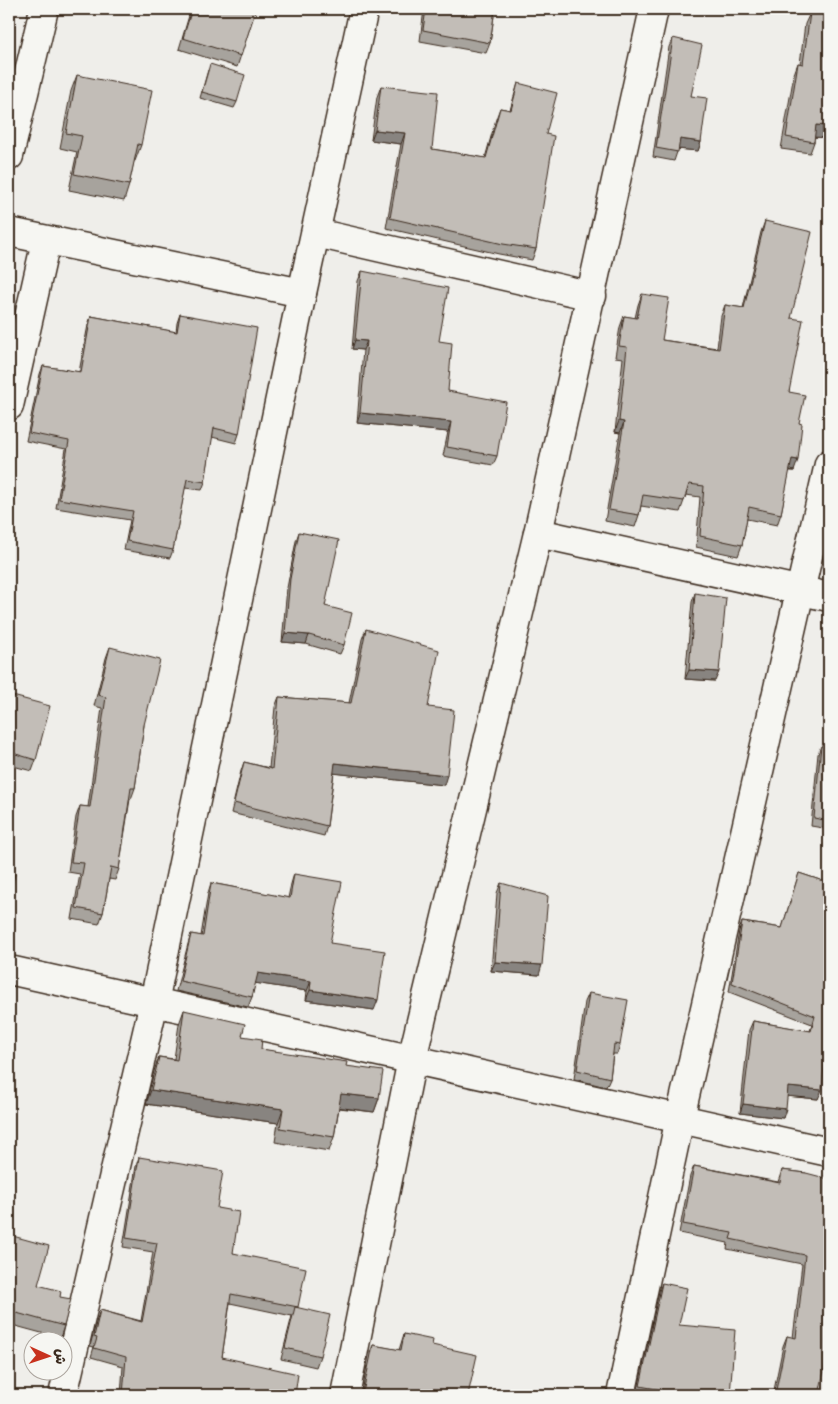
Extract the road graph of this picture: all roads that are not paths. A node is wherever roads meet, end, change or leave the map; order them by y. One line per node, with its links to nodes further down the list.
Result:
1 (44, 9): 4 (street)
2 (364, 9): 6 (street)
3 (654, 9): 9 (street)
4 (9, 156)
5 (9, 232): 7 (street)
6 (316, 233): 8 (street); 9 (street)
7 (46, 240): 8 (street); 10 (street)
8 (302, 293): 16 (street)
9 (592, 296): 12 (street)
10 (9, 406)
11 (829, 464): 13 (street)
12 (538, 533): 13 (street); 17 (street)
13 (800, 590): 14 (street); 18 (street)
14 (829, 597)
15 (9, 970): 16 (street)
16 (154, 1002): 17 (street); 20 (street)
17 (412, 1059): 18 (street); 21 (street)
18 (680, 1118): 19 (street); 22 (street)
19 (829, 1152)
20 (63, 1395)
21 (345, 1395)
22 (621, 1395)

